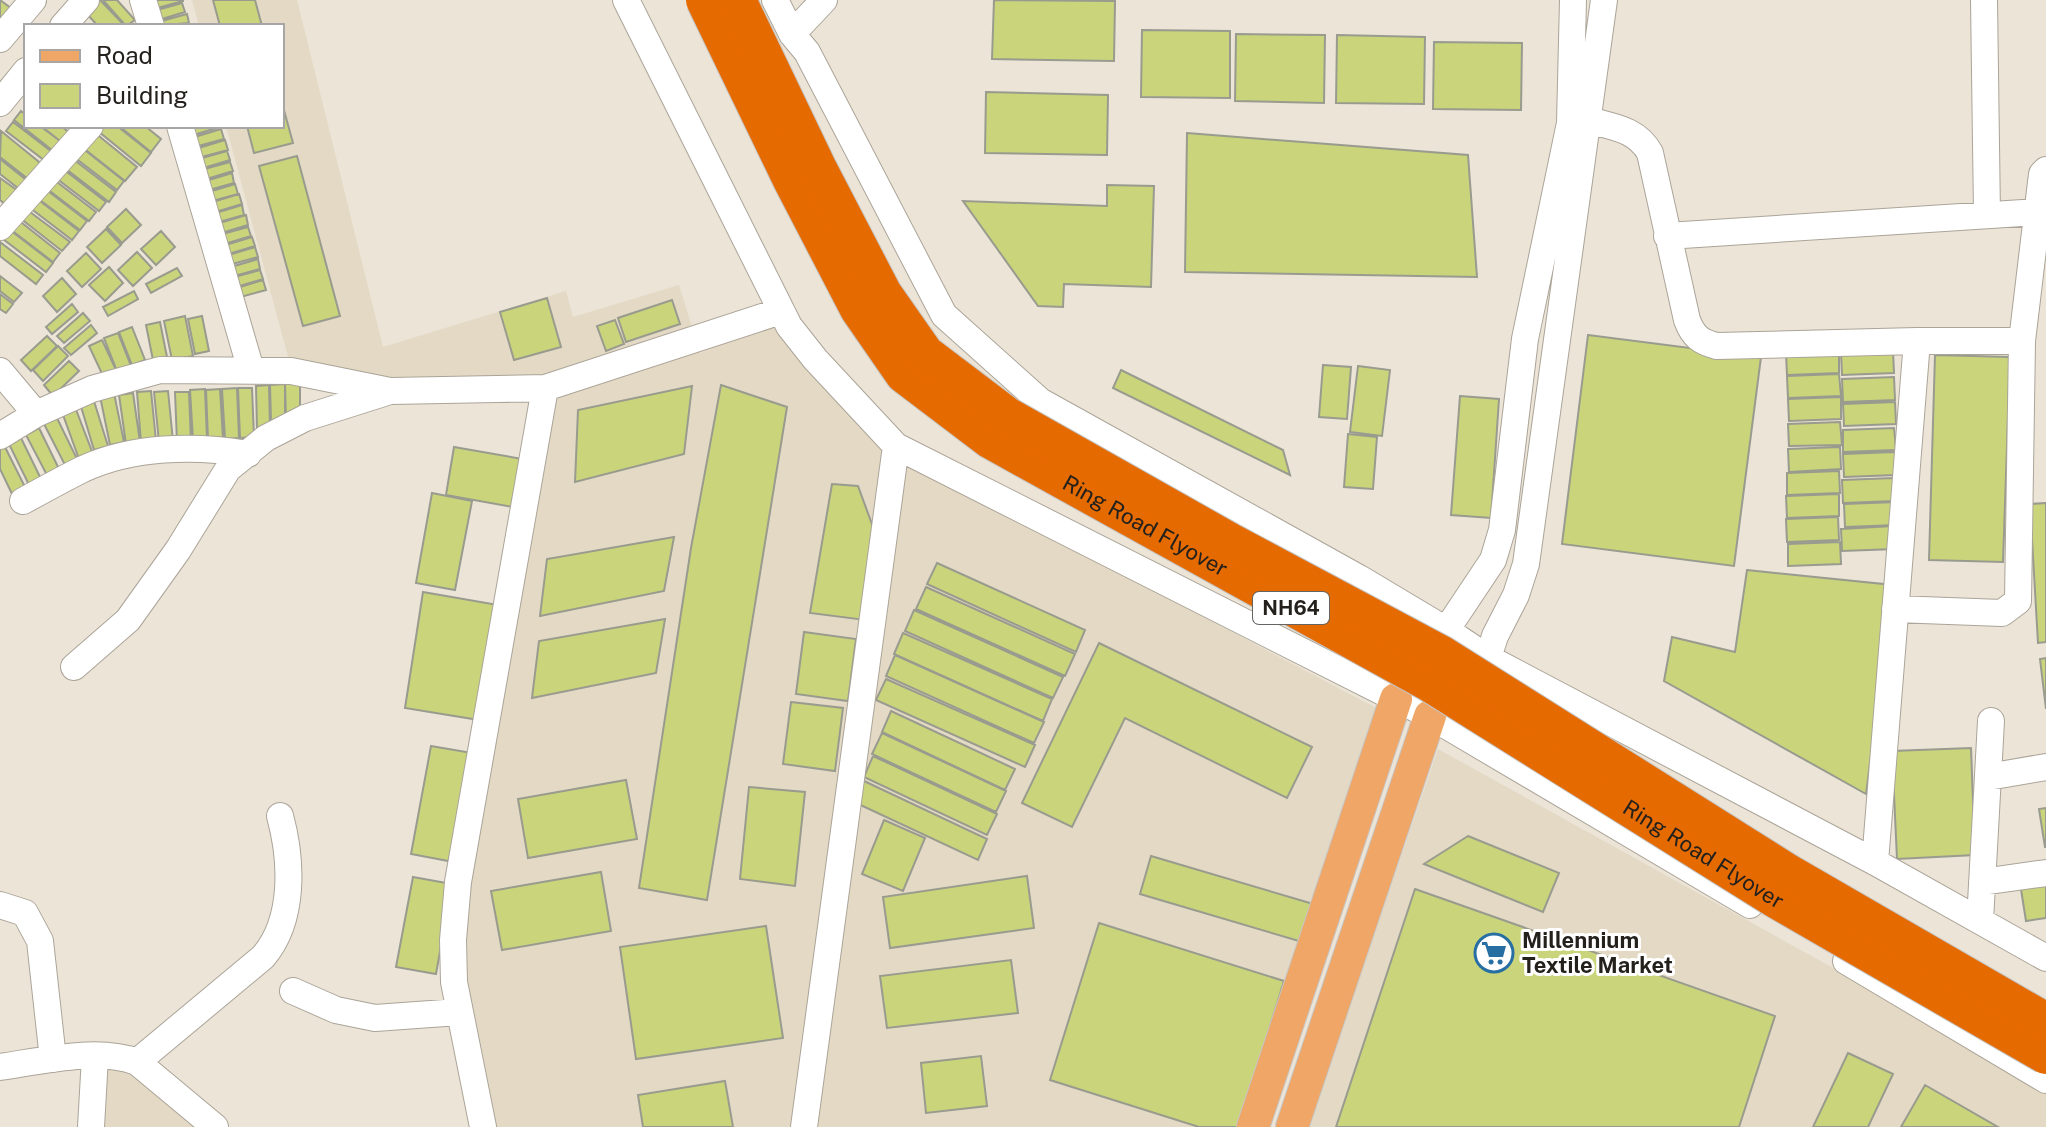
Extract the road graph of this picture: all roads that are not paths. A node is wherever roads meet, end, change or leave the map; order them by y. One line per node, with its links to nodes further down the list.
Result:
1 (33, 0): 15 (street)
2 (86, 0): 12 (street)
3 (143, 0): 13 (street)
4 (626, 0): 27 (street)
5 (705, 0): 59 (highway, Ring Road Flyover / NH64, bridge)
6 (737, 0): 58 (highway, Ring Road Flyover / NH64, bridge)
7 (775, 0): 14 (street)
8 (824, 0): 14 (street)
9 (1573, 0): 41 (street)
10 (1604, 0): 18 (street)
11 (1984, 0): 23 (street)
12 (65, 24)
13 (150, 24)
14 (792, 34): 41 (street)
15 (0, 39)
16 (24, 73): 17 (street)
17 (0, 103)
18 (1588, 120): 25 (street); 42 (street)
19 (88, 128): 24 (street)
20 (181, 128): 30 (street)
21 (2046, 170): 22 (street)
22 (2039, 212): 23 (street); 26 (street)
23 (1987, 215): 25 (street)
24 (0, 227)
25 (1667, 236): 28 (street)
26 (2038, 290): 29 (street)
27 (781, 311): 32 (street); 36 (street)
28 (1917, 341): 29 (street); 40 (street)
29 (2022, 341): 38 (street)
30 (251, 370): 33 (street); 34 (street)
31 (0, 371): 34 (street)
32 (545, 388): 33 (street); 57 (street)
33 (390, 391): 37 (street)
34 (36, 414): 35 (street)
35 (0, 436)
36 (896, 446): 44 (street); 68 (street)
37 (248, 454): 39 (street); 43 (street)
38 (2033, 488): 40 (street)
39 (23, 501)
40 (1895, 609): 50 (street)
41 (1446, 630): 42 (street); 44 (street)
42 (1488, 658): 45 (street); 50 (street)
43 (74, 667)
44 (1396, 699): 45 (street); 69 (main road)
45 (1430, 716): 64 (street); 70 (main road)
46 (1991, 721): 48 (street)
47 (2046, 767): 48 (street)
48 (1988, 777): 52 (street)
49 (280, 816): 62 (street)
50 (1875, 862): 54 (street)
51 (2046, 873): 52 (street)
52 (1982, 882): 54 (street)
53 (0, 905): 61 (street)
54 (1980, 921): 55 (street)
55 (2046, 958)
56 (293, 991): 57 (street)
57 (459, 1012): 67 (street)
58 (2046, 1022)
59 (2046, 1055)
60 (95, 1057): 61 (street); 62 (street); 65 (street)
61 (53, 1059): 63 (street)
62 (137, 1062): 66 (street)
63 (0, 1067)
64 (2046, 1080)
65 (91, 1127)
66 (215, 1127)
67 (483, 1127)
68 (804, 1127)
69 (1253, 1127)
70 (1292, 1127)

